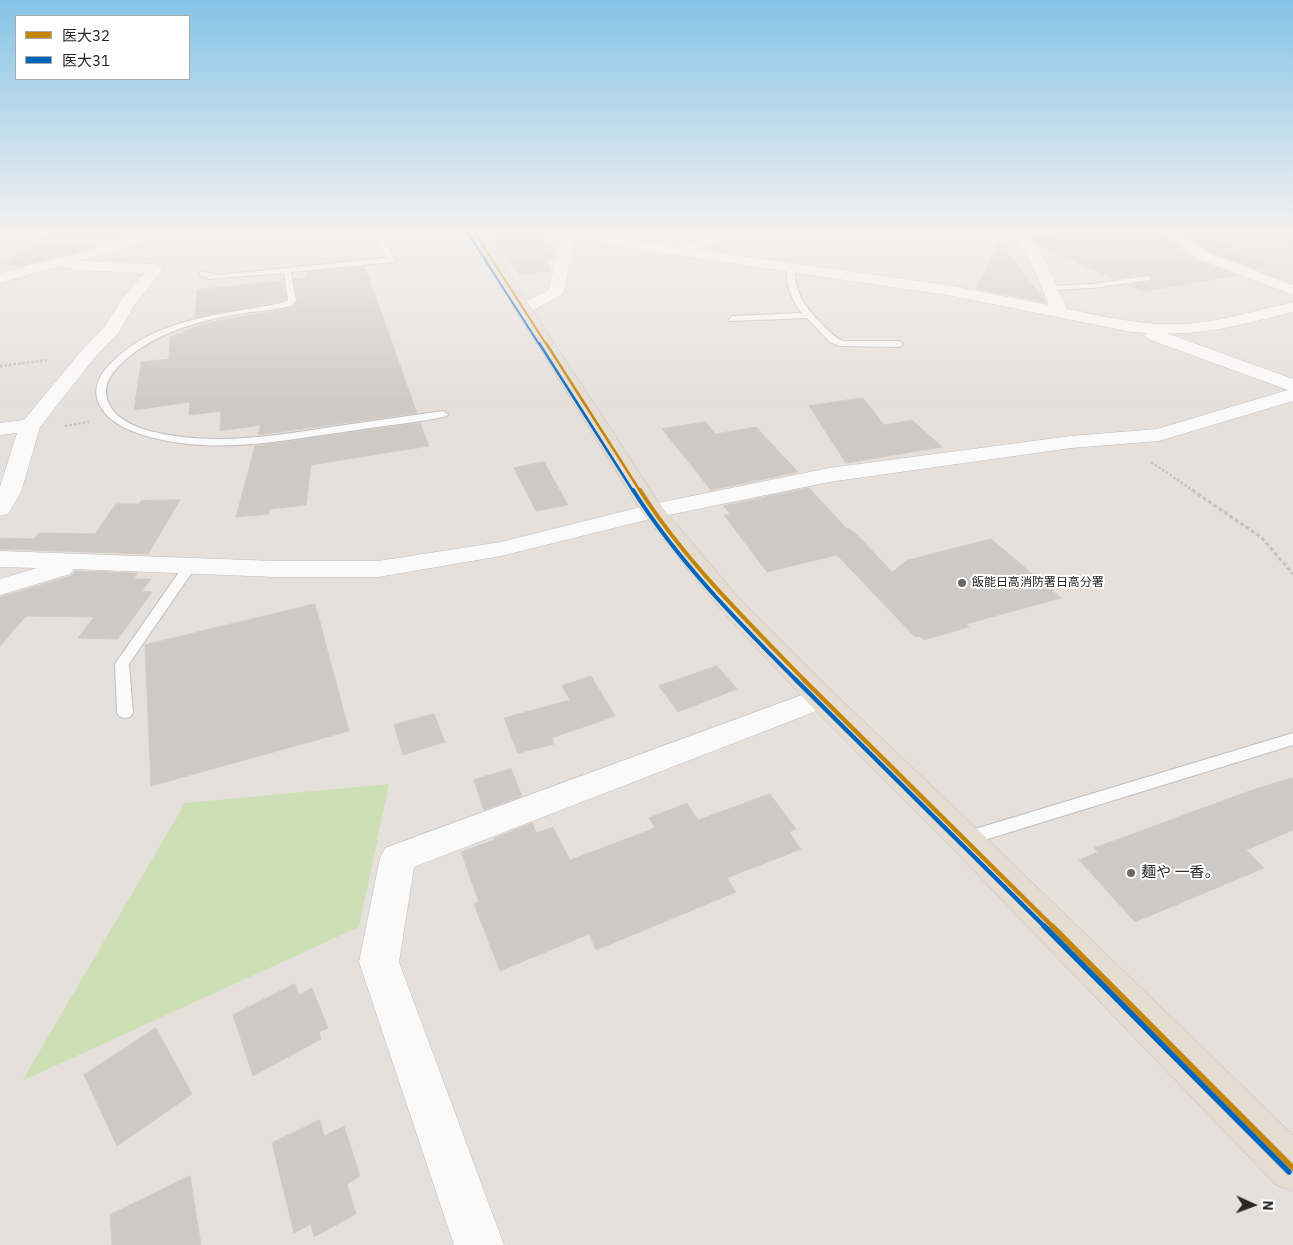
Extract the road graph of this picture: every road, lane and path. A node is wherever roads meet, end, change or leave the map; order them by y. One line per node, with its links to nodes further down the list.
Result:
1 (139, 288): 15 (street)
2 (290, 288): 19 (lane)
3 (510, 288): 9 (main road)
4 (557, 288): 9 (street)
5 (792, 288): 11 (lane)
6 (934, 288): 10 (street)
7 (1050, 288): 10 (street)
8 (1293, 307): 13 (street)
9 (523, 309): 25 (main road)
10 (1060, 312): 13 (street)
11 (808, 315): 12 (lane); 14 (lane)
12 (733, 319)
13 (1132, 327): 17 (street)
14 (899, 344)
15 (89, 353): 16 (path); 21 (street)
16 (0, 366)
17 (1293, 386)
18 (1293, 396): 23 (street)
19 (113, 414): 20 (lane); 21 (path)
20 (443, 414)
21 (30, 428): 22 (street); 24 (street)
22 (0, 429)
23 (1118, 439): 25 (street); 29 (path)
24 (0, 509)
25 (653, 510): 28 (street); 31 (main road)
26 (0, 559): 27 (street)
27 (86, 562): 28 (street); 30 (street)
28 (191, 565): 32 (lane)
29 (1293, 574)
30 (0, 587)
31 (821, 698): 34 (main road); 36 (street)
32 (124, 713)
33 (1293, 739): 34 (lane)
34 (965, 839): 35 (main road)
35 (1293, 1168)
36 (479, 1245)

